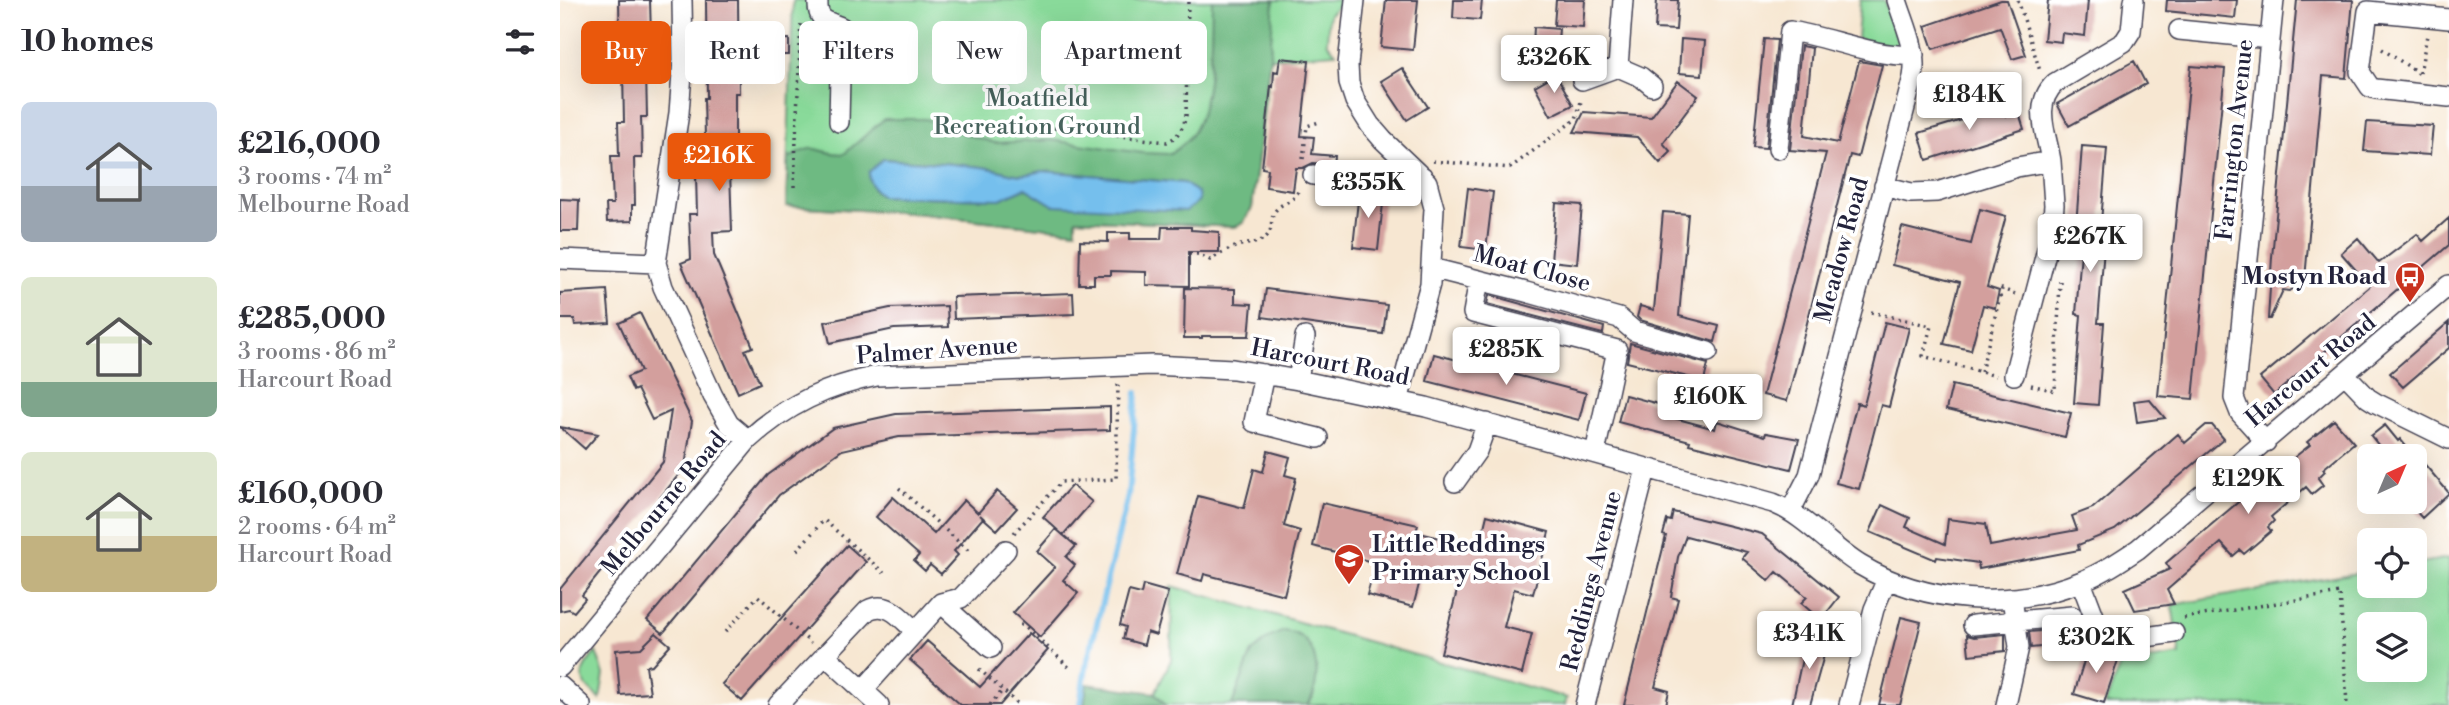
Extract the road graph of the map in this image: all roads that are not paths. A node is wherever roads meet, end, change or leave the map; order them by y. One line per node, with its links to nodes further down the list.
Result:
1 (682, 0): 23 (street, Melbourne Road)
2 (818, 0): 16 (street)
3 (1355, 0): 20 (street)
4 (1623, 0): 12 (street)
5 (2134, 0): 18 (street)
6 (2274, 0): 10 (street, Farrington Avenue)
7 (1903, 2): 11 (street, Meadow Road)
8 (2439, 18): 15 (street)
9 (2179, 30): 10 (street)
10 (2270, 39): 39 (street, Farrington Avenue)
11 (1914, 55): 17 (street); 21 (street, Meadow Road)
12 (1618, 67): 13 (street); 14 (street)
13 (1582, 80)
14 (1651, 86)
15 (2449, 97)
16 (839, 122)
17 (1778, 149)
18 (2051, 161): 21 (street); 32 (street)
19 (1305, 172): 20 (street)
20 (1422, 176): 24 (street)
21 (1884, 186): 43 (street, Meadow Road)
22 (560, 260): 23 (street)
23 (656, 263): 38 (street, Melbourne Road)
24 (1431, 268): 25 (street, Moat Close); 34 (street)
25 (1479, 280): 28 (street, Moat Close); 40 (street)
26 (2449, 285): 30 (street, Harcourt Road)
27 (1305, 337): 33 (street)
28 (1708, 352)
29 (1062, 368): 31 (street, Harcourt Road); 38 (street, Palmer Avenue)
30 (2345, 373): 37 (street); 39 (street, Harcourt Road)
31 (1264, 374): 33 (street, Harcourt Road); 36 (street)
32 (2017, 379)
33 (1298, 380): 34 (street, Harcourt Road)
34 (1398, 401): 35 (street, Harcourt Road)
35 (1488, 423): 40 (street, Harcourt Road); 42 (street)
36 (1318, 438)
37 (2449, 439)
38 (748, 440): 56 (street, Melbourne Road)
39 (2266, 442): 46 (street, Harcourt Road)
40 (1595, 453): 41 (street, Harcourt Road)
41 (1646, 469): 43 (street, Harcourt Road); 62 (street, Reddings Avenue)
42 (1455, 482)
43 (1791, 510): 45 (street, Harcourt Road)
44 (1006, 546): 48 (street)
45 (1887, 579): 47 (street, Harcourt Road); 63 (street)
46 (2081, 582): 47 (street, Harcourt Road); 52 (street)
47 (2012, 597): 50 (street)
48 (941, 603): 53 (street); 54 (street)
49 (2072, 616): 50 (street)
50 (2016, 623): 51 (street); 64 (street)
51 (1973, 625)
52 (2174, 626)
53 (915, 631): 55 (street); 58 (street)
54 (991, 648)
55 (825, 656): 58 (street); 60 (street)
56 (560, 667)
57 (560, 686): 59 (street)
58 (863, 690): 61 (street)
59 (581, 705)
60 (778, 705)
61 (879, 705)
62 (1585, 705)
63 (1849, 705)
64 (2006, 705)

